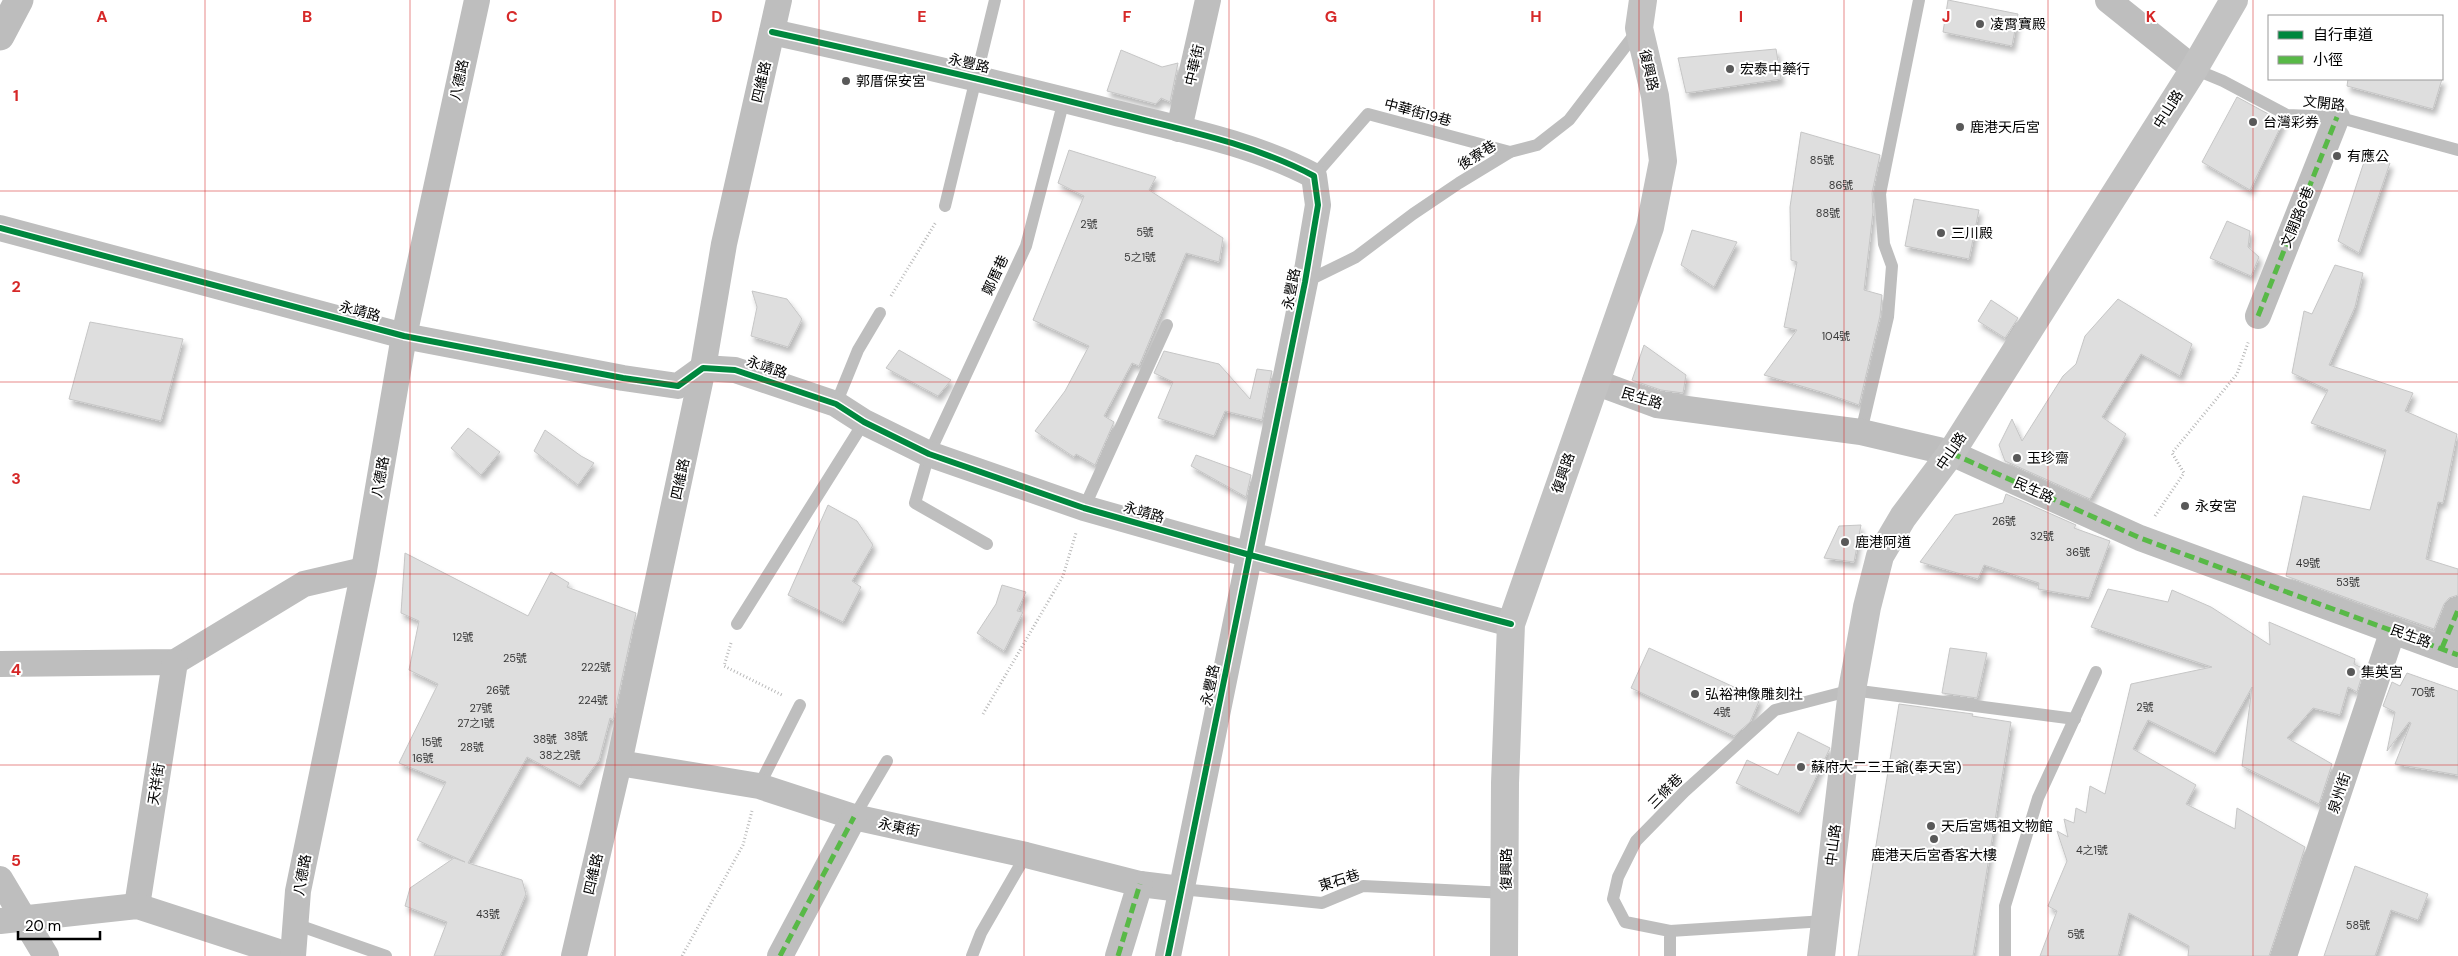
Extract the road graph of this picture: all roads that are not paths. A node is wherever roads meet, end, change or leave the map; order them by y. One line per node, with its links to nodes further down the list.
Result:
1 (477, 0): 25 (street, 八德路)
2 (779, 0): 10 (street, 四維路)
3 (995, 0): 12 (lane)
4 (1208, 0): 15 (street, 中華街)
5 (1643, 0): 9 (street, 復興路)
6 (1919, 0): 30 (lane)
7 (2108, 0): 11 (street)
8 (2234, 0): 11 (street, 中山路)
9 (1639, 28): 17 (lane, 後寮巷); 27 (street, 復興路)
10 (772, 32): 12 (street, 永豐路); 26 (street, 四維路)
11 (2194, 69): 14 (lane, 文開路); 31 (street, 中山路)
12 (977, 77): 13 (street, 永豐路); 19 (lane)
13 (1064, 100): 15 (street, 永豐路); 32 (lane, 鄭厝巷)
14 (2337, 117): 16 (lane, 文開路); 23 (street, 文開路6巷)
15 (1179, 129): 18 (street, 永豐路)
16 (2458, 150)
17 (1510, 152): 18 (lane, 中華街19巷); 21 (lane, 後寮巷)
18 (1314, 176): 21 (street, 永豐路)
19 (945, 206)
20 (0, 228): 25 (street, 永靖路)
21 (1305, 282): 35 (street, 永豐路)
22 (880, 313): 28 (lane)
23 (2258, 316)
24 (1167, 325): 33 (lane)
25 (404, 336): 26 (street, 永靖路); 36 (street, 八德路)
26 (703, 368): 28 (street, 永靖路); 49 (street, 四維路)
27 (1594, 382): 30 (street, 民生路); 39 (street, 復興路)
28 (836, 404): 29 (street, 永靖路)
29 (864, 422): 32 (street, 永靖路); 38 (lane)
30 (1861, 432): 31 (street, 民生路)
31 (1951, 453): 40 (street, 民生路); 45 (street, 中山路)
32 (929, 454): 33 (street, 永靖路); 34 (lane, 鄭厝巷)
33 (1084, 508): 35 (street, 永靖路)
34 (987, 544)
35 (1250, 555): 39 (street, 永靖路); 55 (street, 永豐路)
36 (364, 570): 42 (street); 60 (street, 八德路)
37 (2458, 610): 41 (street)
38 (737, 624)
39 (1511, 624): 56 (street, 復興路)
40 (2394, 630): 41 (street, 民生路); 74 (street, 泉州街)
41 (2450, 651)
42 (175, 662): 43 (street); 57 (street, 天祥街)
43 (0, 664)
44 (2096, 672): 47 (lane)
45 (1852, 690): 47 (lane); 59 (street, 中山路); 61 (lane, 三條巷)
46 (800, 705): 50 (lane)
47 (2075, 719): 73 (lane)
48 (887, 761): 51 (lane)
49 (619, 762): 50 (street, 永東街); 65 (street, 四維路)
50 (759, 786): 51 (street, 永東街)
51 (854, 818): 52 (street, 永東街); 66 (street)
52 (1026, 855): 54 (street, 永東街); 67 (lane)
53 (0, 880): 58 (street)
54 (1140, 884): 55 (street, 永東街); 68 (street)
55 (1181, 889): 56 (lane, 東石巷); 69 (street, 永豐路)
56 (1506, 893): 70 (street, 復興路)
57 (136, 906): 58 (street); 63 (street)
58 (12, 920): 62 (street)
59 (1825, 920): 61 (lane); 72 (street, 中山路)
60 (295, 924): 63 (street, 八德路); 64 (lane)
61 (1670, 931): 71 (lane)
62 (46, 956)
63 (292, 956)
64 (386, 956)
65 (574, 956)
66 (780, 956)
67 (972, 956)
68 (1118, 956)
69 (1168, 956)
70 (1504, 956)
71 (1670, 956)
72 (1821, 956)
73 (2005, 956)
74 (2284, 956)

